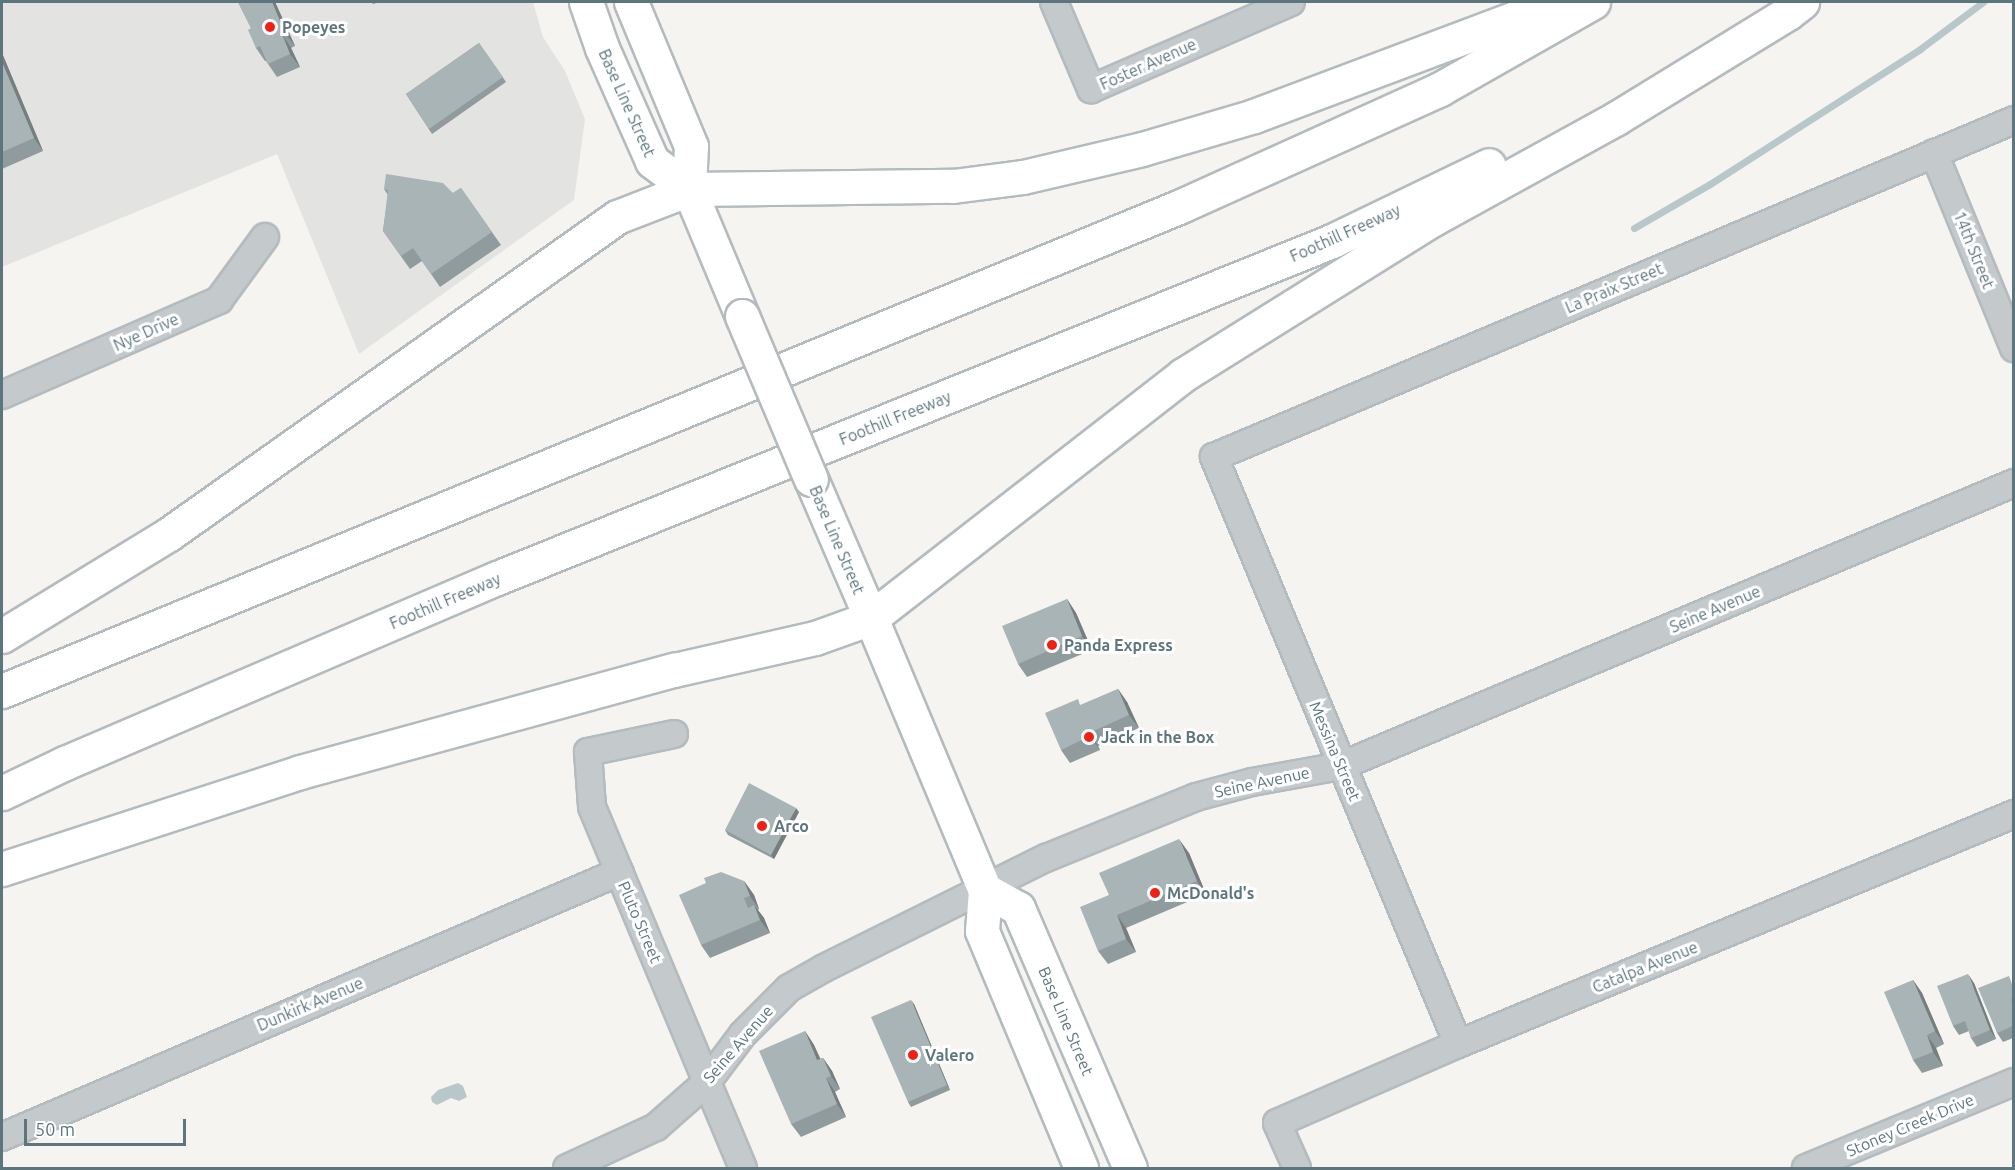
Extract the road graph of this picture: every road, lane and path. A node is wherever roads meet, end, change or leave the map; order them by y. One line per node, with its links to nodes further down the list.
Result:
1 (586, 2): 11 (main road, Base Line Street)
2 (631, 2): 11 (main road, Base Line Street)
3 (1054, 2): 4 (street, Foster Avenue)
4 (1292, 2)
5 (1557, 2): 11 (main road)
6 (1593, 2): 19 (main road)
7 (1768, 2): 22 (main road, Foothill Freeway)
8 (1802, 2): 17 (main road)
9 (2013, 120): 10 (street, La Praix Street)
10 (1934, 153): 13 (street, 14th Street); 15 (street, La Praix Street)
11 (689, 189): 17 (main road, Base Line Street, bridge); 18 (main road)
12 (266, 237): 14 (street, Nye Drive)
13 (2013, 348)
14 (2, 395)
15 (1214, 458): 21 (street, Messina Street)
16 (2013, 483): 21 (street, Seine Avenue)
17 (871, 618): 24 (main road); 26 (main road, Base Line Street)
18 (2, 636)
19 (2, 691)
20 (674, 734): 25 (street, Pluto Street)
21 (1341, 766): 26 (street, Seine Avenue); 27 (street, Messina Street)
22 (2, 793)
23 (2013, 814): 27 (street, Catalpa Avenue)
24 (2, 869)
25 (619, 872): 28 (street, Pluto Street); 30 (street, Dunkirk Avenue)
26 (985, 890): 28 (street, Seine Avenue); 33 (main road, Base Line Street); 34 (main road, Base Line Street)
27 (1458, 1044): 35 (street, Catalpa Avenue)
28 (707, 1082): 31 (street, Seine Avenue); 32 (street, Pluto Street)
29 (2013, 1082): 36 (street, Stoney Creek Drive)
30 (2, 1137)
31 (567, 1168)
32 (743, 1168)
33 (1081, 1168)
34 (1130, 1168)
35 (1297, 1168)
36 (1806, 1168)

